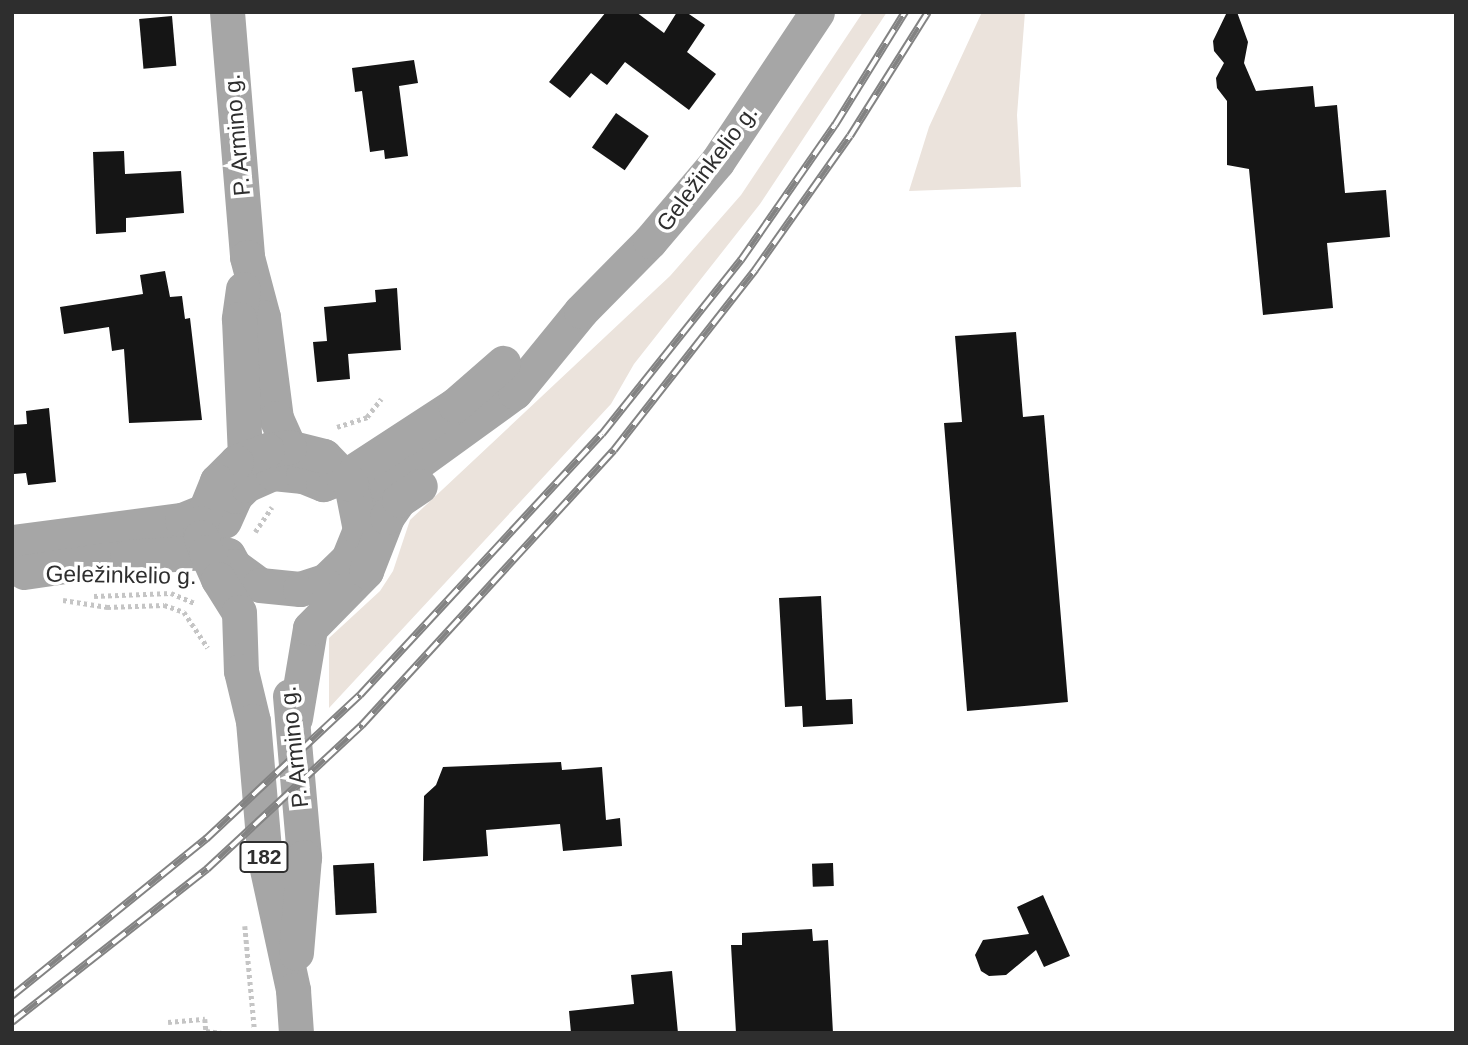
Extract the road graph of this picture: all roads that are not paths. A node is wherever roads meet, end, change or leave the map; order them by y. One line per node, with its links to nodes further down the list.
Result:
1 (227, 12): 3 (main road, P. Armino g.)
2 (817, 12): 4 (main road, Geležinkelio g.)
3 (247, 257): 5 (main road, P. Armino g.); 7 (main road, P. Armino g.)
4 (509, 377): 6 (main road, Geležinkelio g.); 8 (main road, Geležinkelio g.); 14 (main road)
5 (289, 447): 6 (main road); 7 (main road)
6 (332, 453): 7 (main road); 8 (main road)
7 (247, 470): 9 (main road); 11 (main road)
8 (360, 511): 13 (main road)
9 (202, 512): 10 (main road, Geležinkelio g.); 11 (main road)
10 (16, 563): 11 (main road, Geležinkelio g.)
11 (221, 567): 12 (main road); 15 (main road, P. Armino g.)
12 (260, 585): 13 (main road); 15 (main road, P. Armino g. / 182)
13 (300, 589): 14 (main road, P. Armino g. / 182)
14 (295, 718): 16 (main road, P. Armino g. / 182)
15 (253, 720): 16 (main road, P. Armino g. / 182)
16 (293, 990): 17 (main road, P. Armino g. / 182)
17 (296, 1033)

